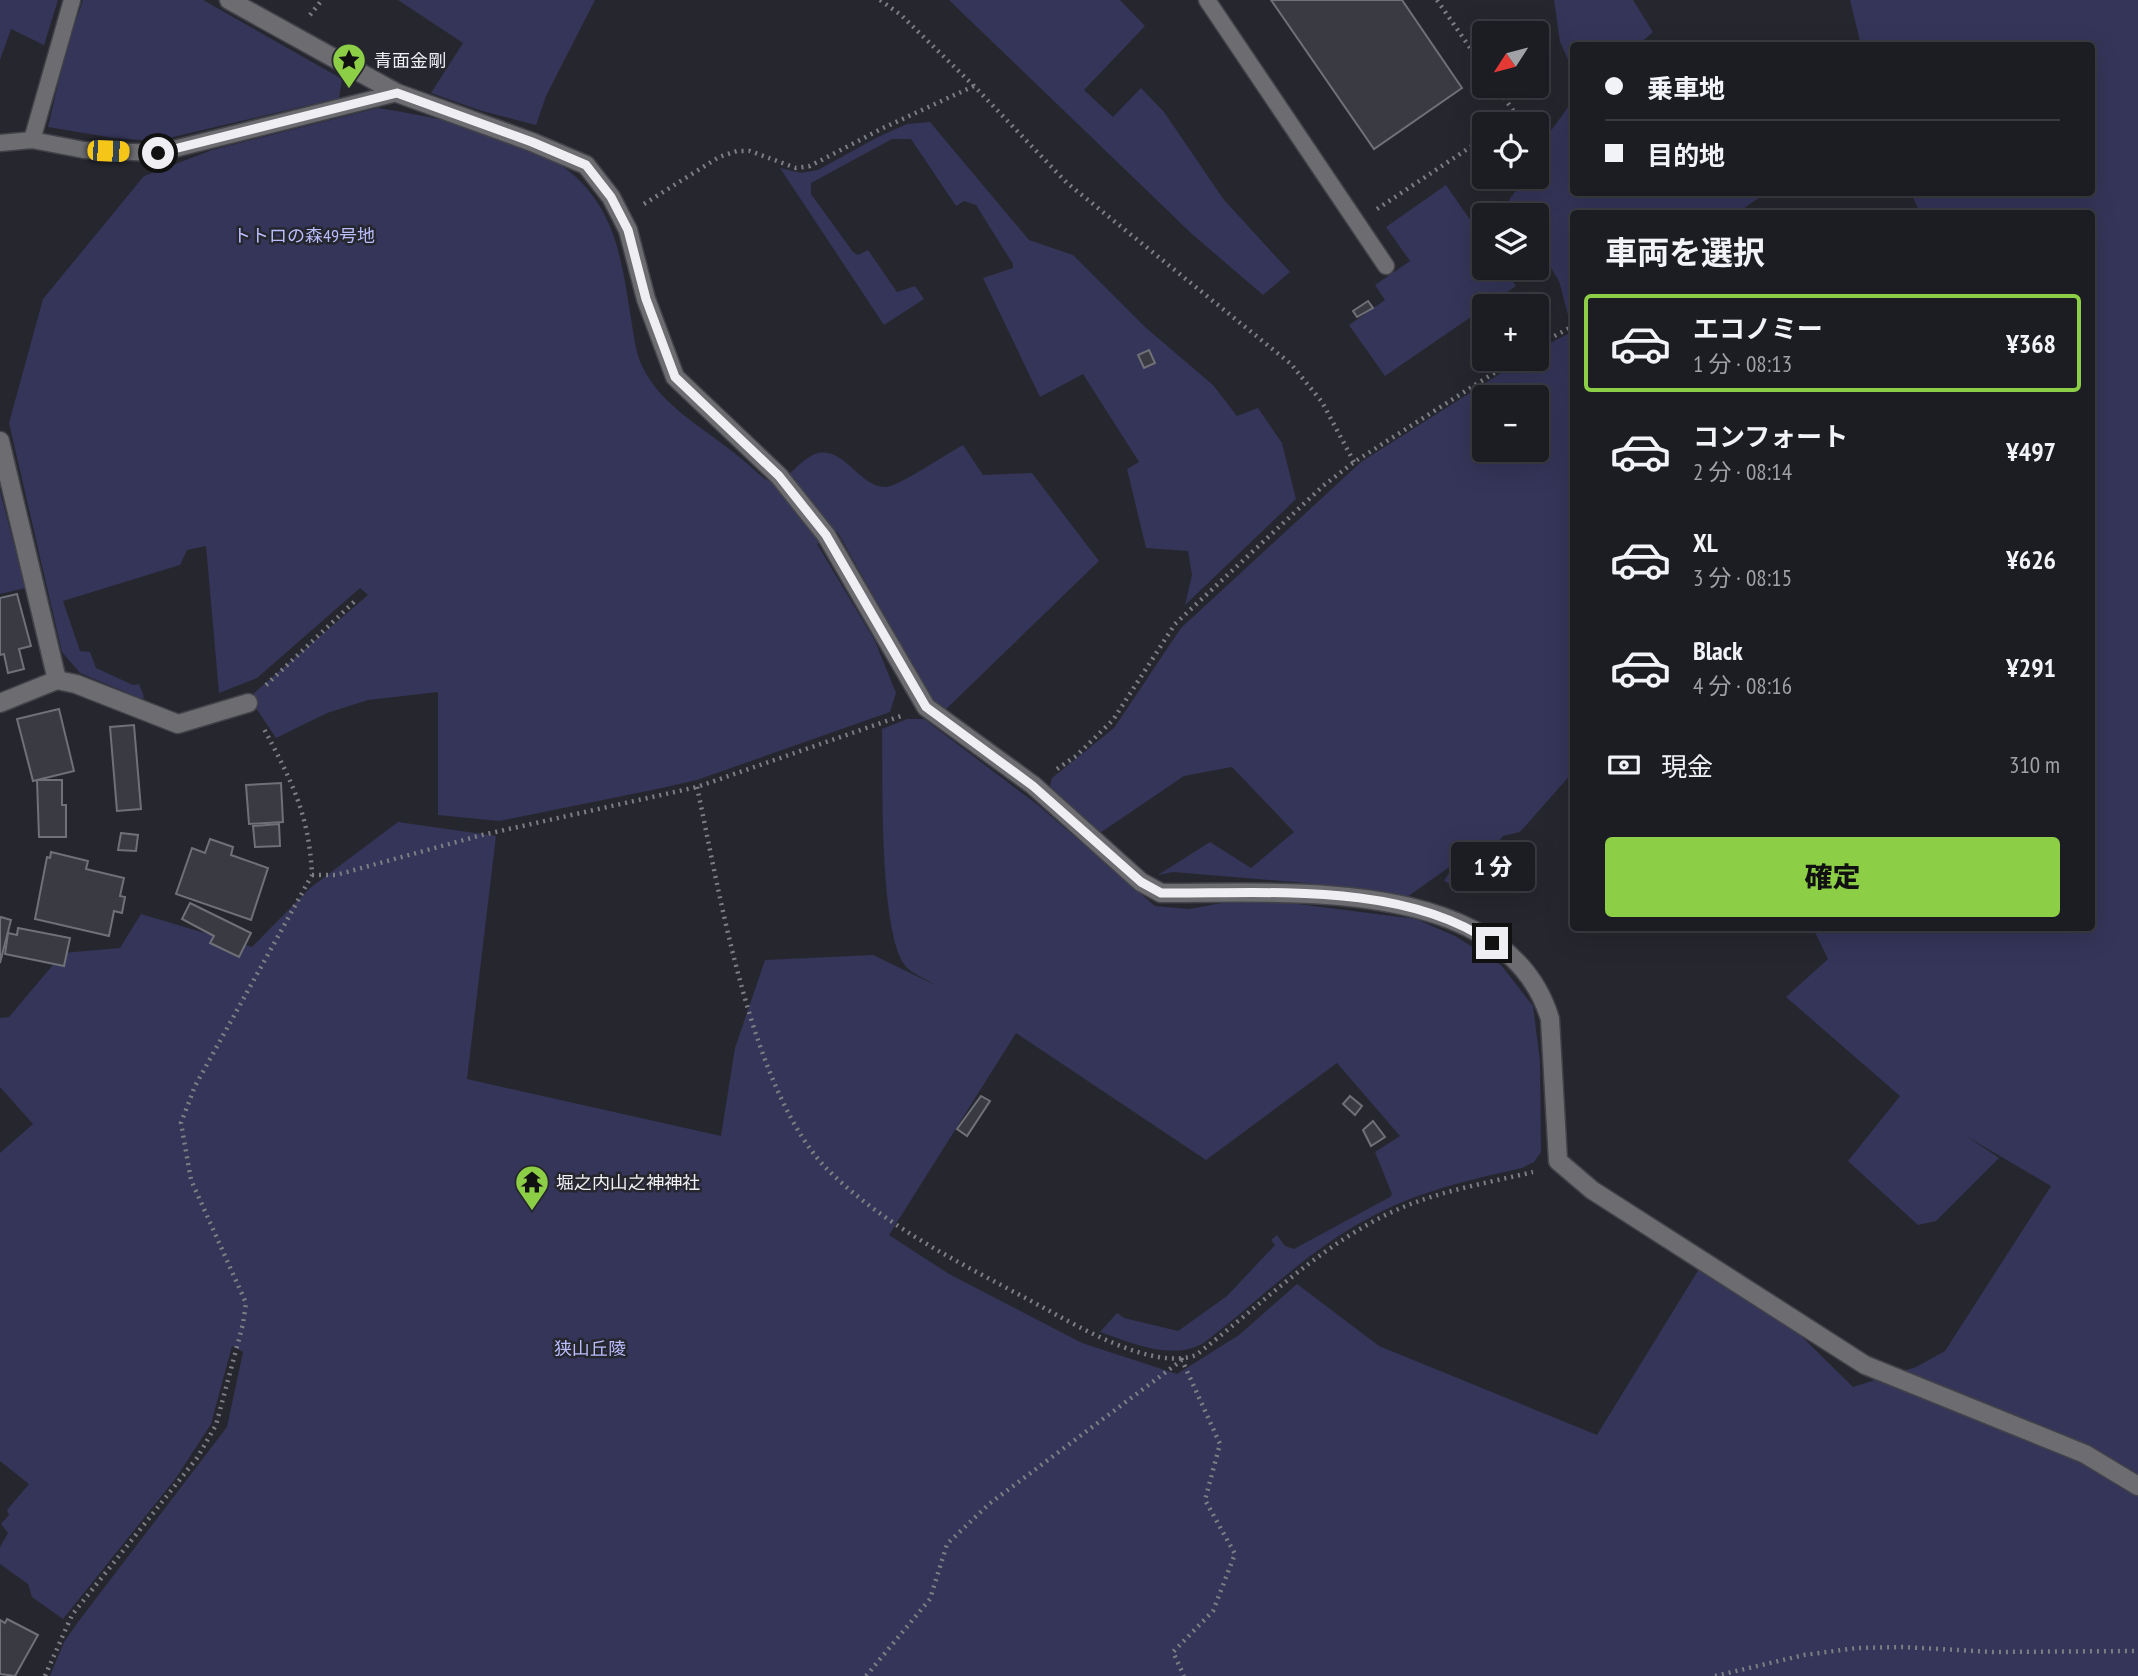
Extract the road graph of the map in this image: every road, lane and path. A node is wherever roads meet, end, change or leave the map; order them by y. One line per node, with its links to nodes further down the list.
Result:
1 (72, 0): 9 (lane)
2 (229, 0): 8 (street)
3 (880, 0): 7 (path)
4 (1207, 0): 13 (lane)
5 (1437, 0): 6 (path)
6 (1472, 51)
7 (974, 86): 12 (path); 19 (path)
8 (397, 93): 9 (lane); 12 (street)
9 (32, 140): 10 (lane)
10 (0, 143)
11 (1472, 146): 13 (path)
12 (620, 214): 24 (street)
13 (1358, 222): 14 (lane)
14 (1386, 266)
15 (1570, 328): 16 (path)
16 (1549, 339)
17 (1497, 371): 19 (path)
18 (0, 441): 21 (street)
19 (1354, 461): 25 (path)
20 (355, 601): 23 (path)
21 (57, 680): 22 (street); 23 (street)
22 (0, 703)
23 (248, 703): 27 (path)
24 (926, 707): 25 (street); 26 (path)
25 (1033, 786): 28 (street)
26 (697, 787): 27 (path); 29 (path)
27 (312, 875): 32 (path)
28 (1558, 1161): 29 (path); 30 (street)
29 (1182, 1360): 33 (path); 34 (path)
30 (2138, 1486)
31 (2138, 1651): 35 (path)
32 (45, 1676)
33 (866, 1676)
34 (1184, 1676)
35 (1714, 1676)

